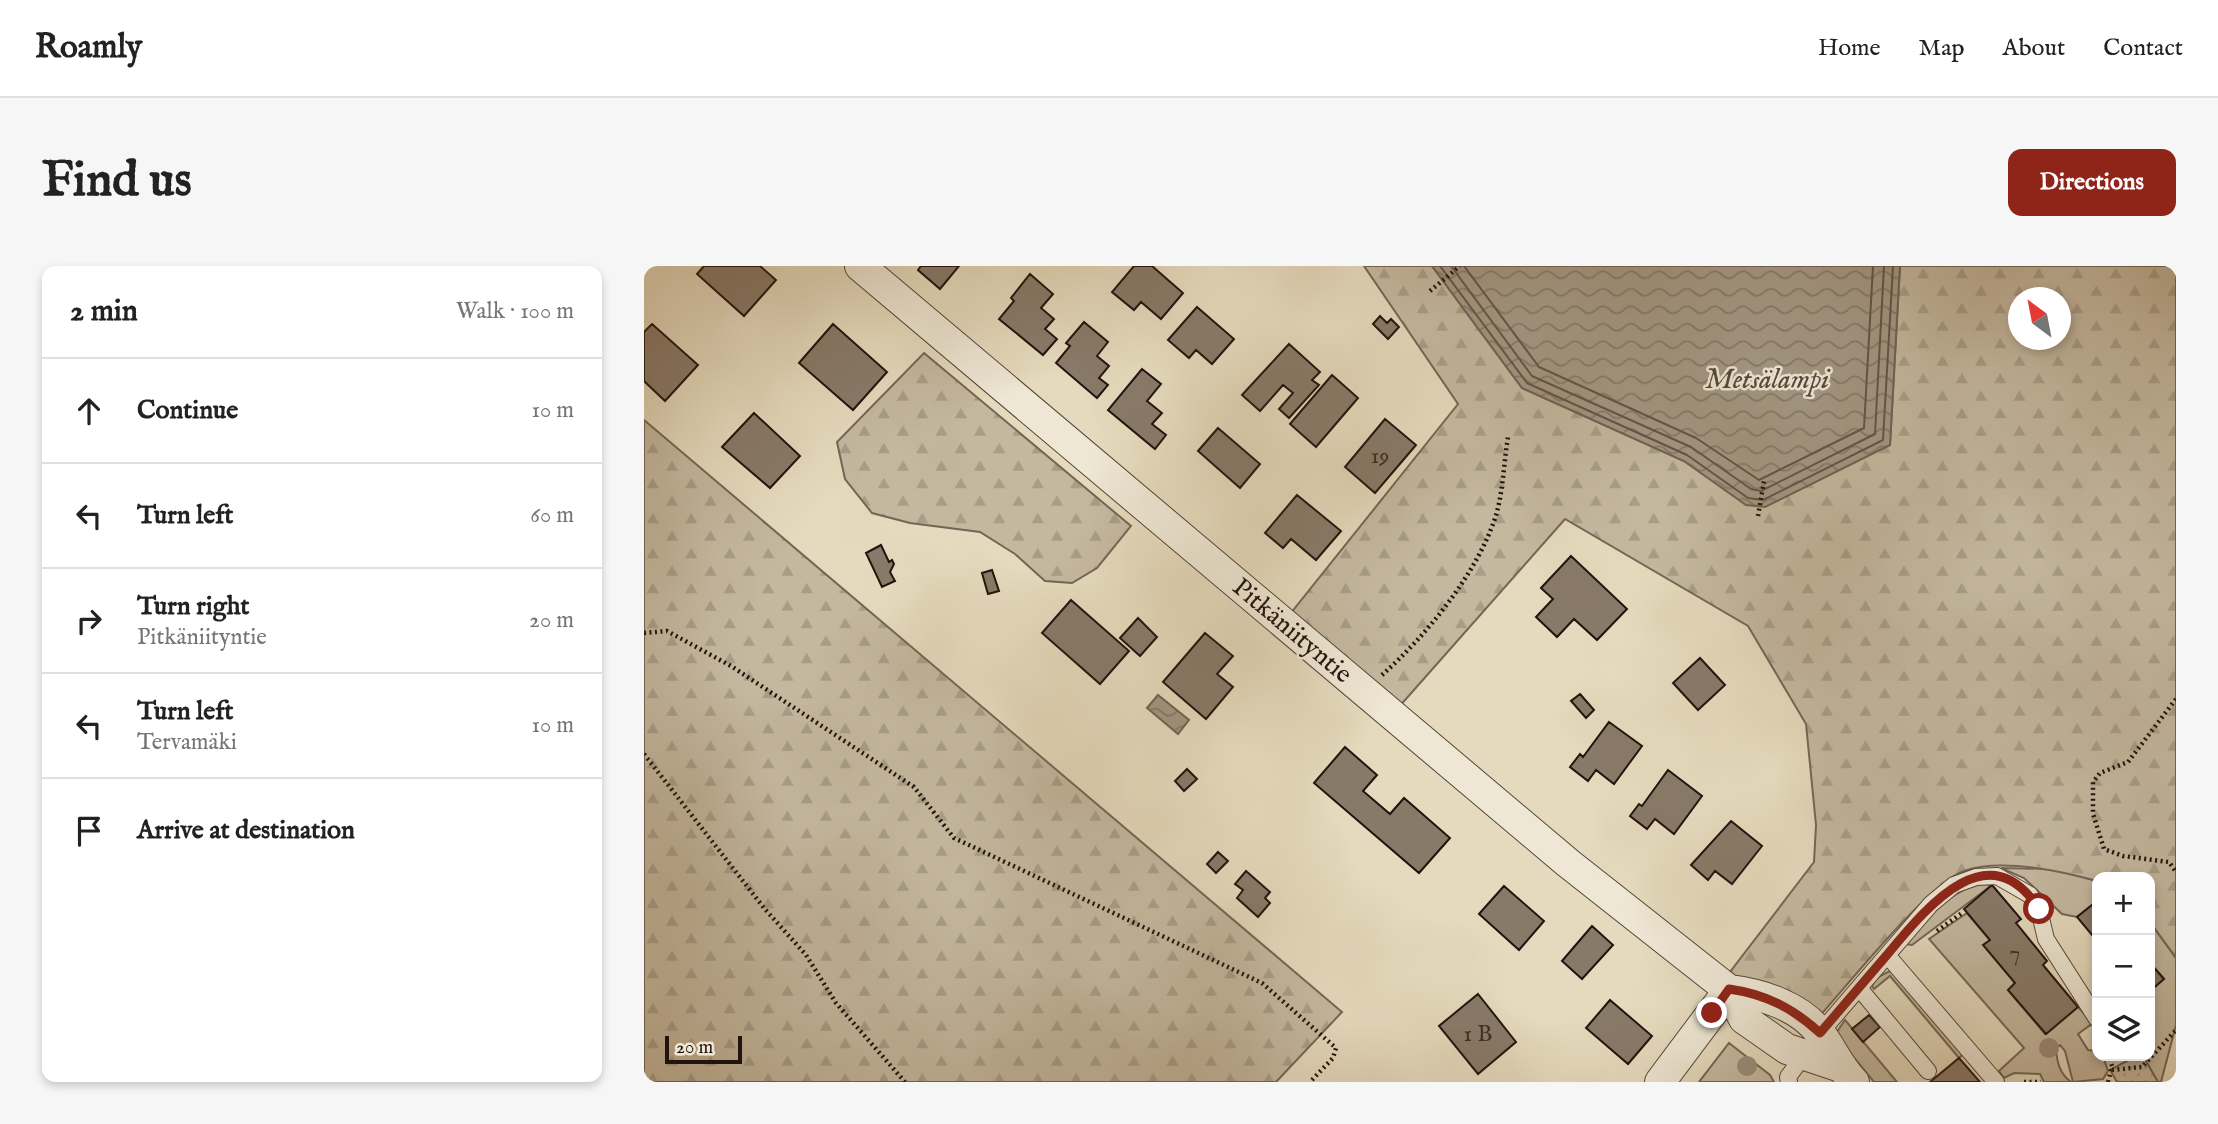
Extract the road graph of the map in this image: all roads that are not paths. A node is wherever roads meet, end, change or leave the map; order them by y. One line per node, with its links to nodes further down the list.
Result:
1 (860, 266): 4 (street, Pitkäniityntie)
2 (1887, 955): 3 (lane); 5 (lane); 11 (lane)
3 (1858, 988): 6 (lane); 8 (lane)
4 (1729, 989): 6 (street, Pitkäniityntie); 7 (street, Pitkäniityntie); 10 (street)
5 (2092, 1011)
6 (1820, 1033): 7 (lane); 9 (street, Pitkäniityntie)
7 (1796, 1069): 9 (street, Pitkäniityntie)
8 (1928, 1071)
9 (1846, 1074)
10 (1660, 1082)
11 (1996, 1082)

